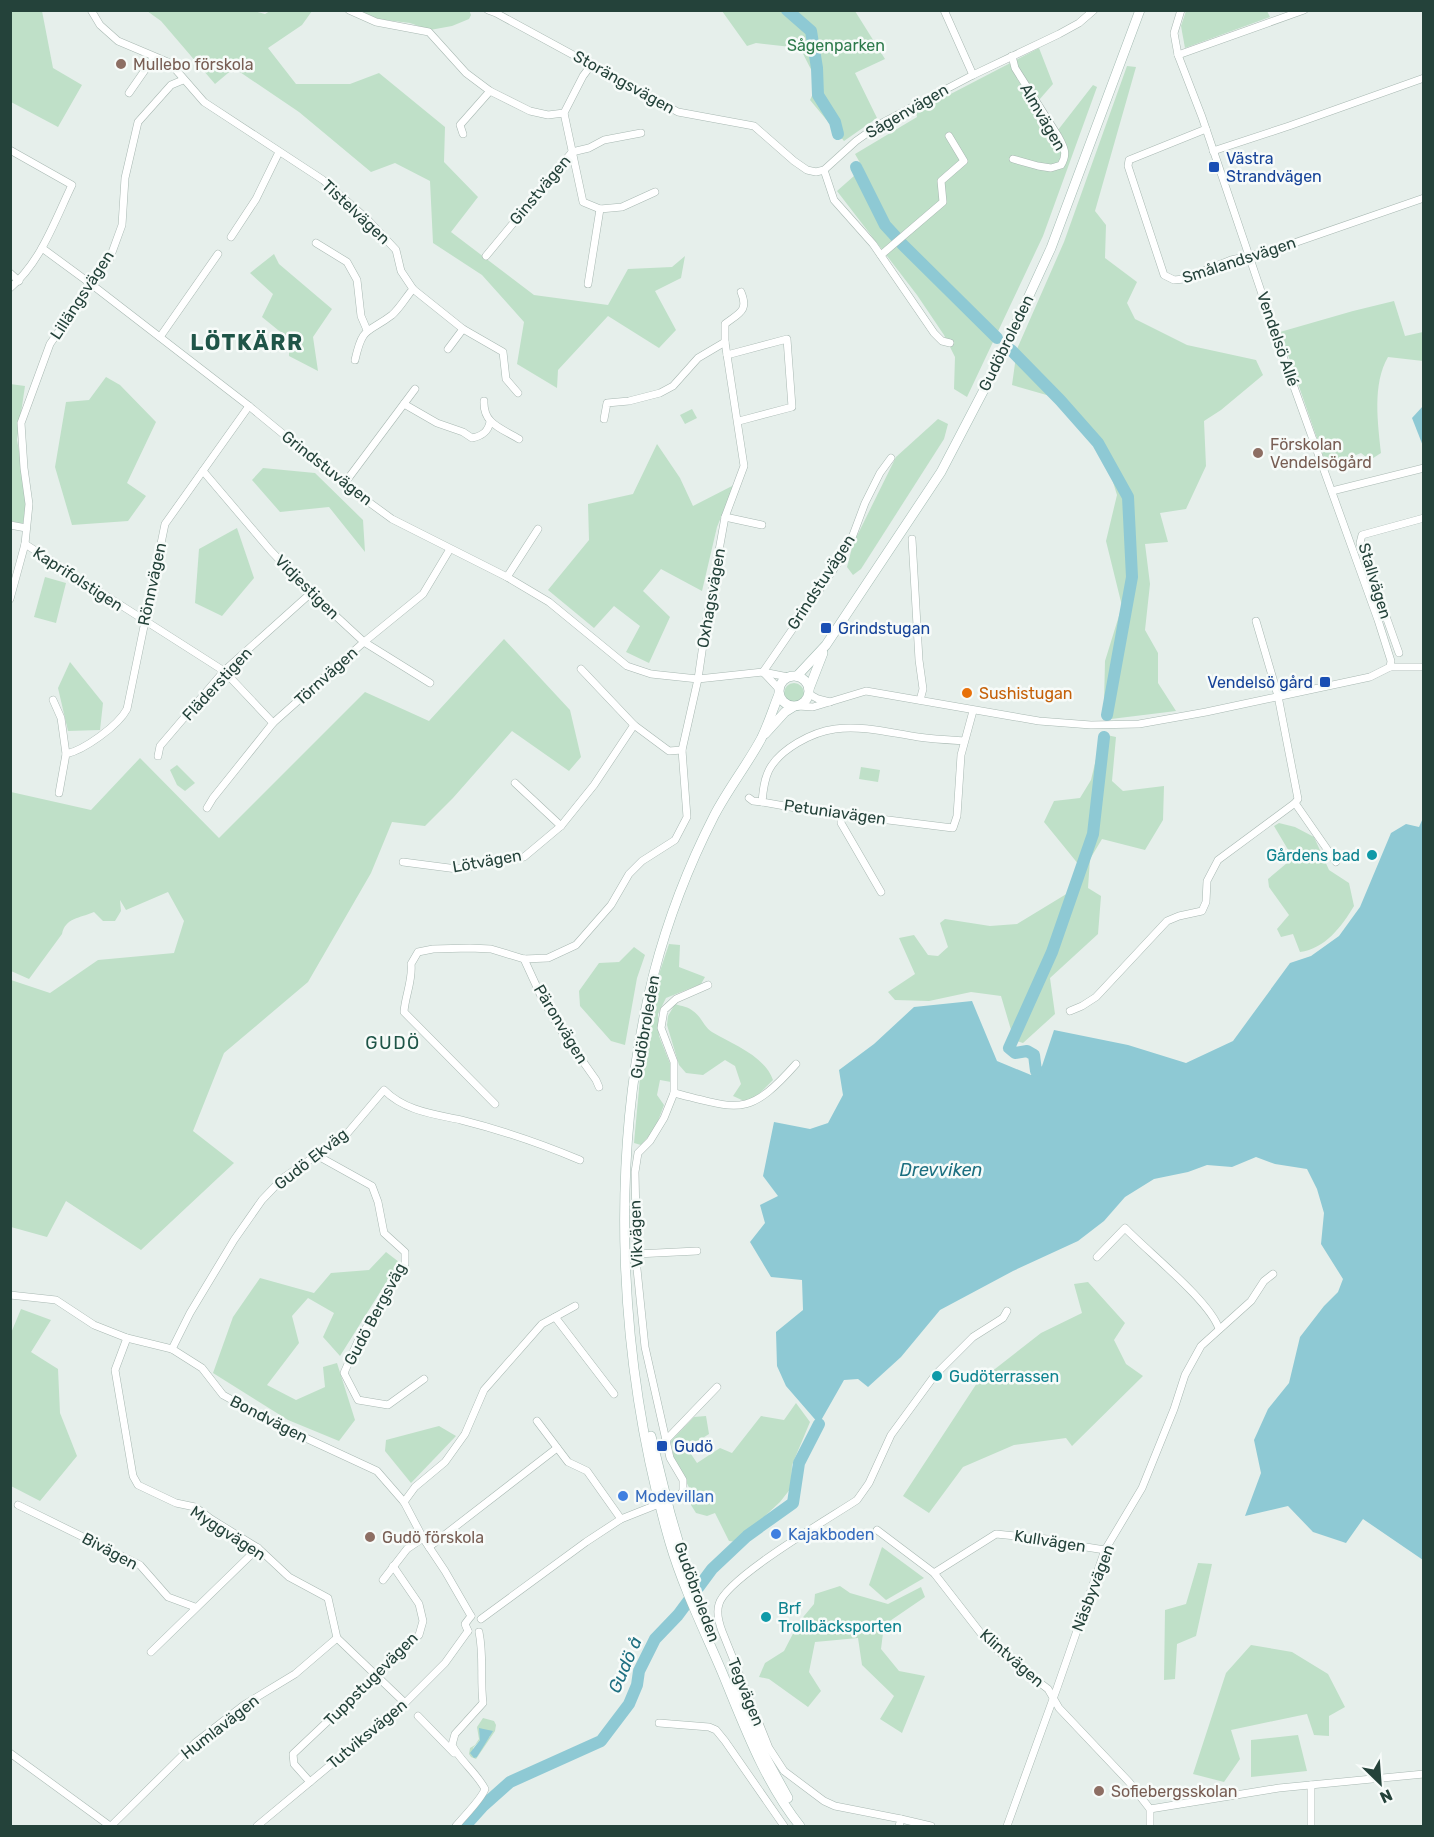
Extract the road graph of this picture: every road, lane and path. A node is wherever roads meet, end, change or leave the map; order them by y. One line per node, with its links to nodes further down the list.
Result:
1 (92, 10): 11 (street, Tistelvägen)
2 (348, 10): 16 (street)
3 (488, 10): 12 (street, Storängsvägen)
4 (944, 10): 13 (street)
5 (1094, 10): 10 (street, Sågenvägen)
6 (1181, 10): 9 (street, Vendelsö Allé)
7 (1304, 10): 9 (street)
8 (1138, 13): 83 (main road, Gudöbroleden)
9 (1178, 55): 19 (street, Vendelsö Allé)
10 (1012, 56): 13 (street, Sågenvägen); 27 (street, Almvägen)
11 (154, 57): 15 (street, Tistelvägen); 17 (street)
12 (592, 64): 18 (street); 28 (street, Storängsvägen)
13 (973, 75): 28 (street, Sågenvägen)
14 (1424, 78): 24 (street)
15 (183, 80): 25 (street, Tistelvägen); 41 (street, Lillängsvägen)
16 (490, 91): 18 (street); 21 (street)
17 (129, 93)
18 (564, 113): 26 (street)
19 (1206, 129): 24 (street, Vendelsö Allé); 37 (street, Smålandsvägen)
20 (641, 133): 26 (street, Ginstvägen)
21 (463, 134)
22 (949, 136): 36 (street)
23 (10, 150): 34 (street)
24 (1213, 151): 37 (street, Vendelsö Allé)
25 (279, 152): 32 (street); 44 (street, Tistelvägen)
26 (572, 152): 31 (street); 38 (street, Ginstvägen)
27 (1013, 159)
28 (824, 170): 36 (street)
29 (655, 192): 31 (street)
30 (1424, 198): 37 (street, Smålandsvägen)
31 (600, 209): 42 (street)
32 (231, 237)
33 (316, 243): 47 (street)
34 (42, 248): 40 (street); 41 (street, Grindstuvägen)
35 (218, 254): 48 (street)
36 (881, 255): 50 (street)
37 (1250, 255): 67 (street, Vendelsö Allé)
38 (486, 256)
39 (10, 273): 40 (street)
40 (19, 281): 43 (street)
41 (91, 284): 48 (street, Grindstuvägen); 72 (street, Lillängsvägen)
42 (588, 284)
43 (10, 288)
44 (412, 289): 46 (street, Tistelvägen); 47 (street)
45 (741, 292): 49 (street, Oxhagsvägen)
46 (463, 329): 51 (street); 55 (street, Tistelvägen)
47 (367, 330): 53 (street)
48 (160, 338): 58 (street, Grindstuvägen)
49 (725, 342): 52 (street, Oxhagsvägen); 59 (street)
50 (950, 343)
51 (448, 349)
52 (727, 355): 60 (street, Oxhagsvägen); 60 (street)
53 (355, 360)
54 (415, 389): 57 (street)
55 (518, 393)
56 (484, 401): 61 (street)
57 (404, 404): 61 (street); 66 (street)
58 (249, 406): 65 (street, Rönnvägen); 66 (street, Grindstuvägen)
59 (604, 419)
60 (739, 421): 68 (street, Oxhagsvägen)
61 (490, 422): 62 (street)
62 (519, 439)
63 (891, 458): 88 (street, Grindstuvägen)
64 (1424, 468): 67 (street)
65 (203, 471): 78 (street, Vidjestigen); 80 (street, Rönnvägen)
66 (344, 484): 76 (street, Grindstuvägen)
67 (1332, 491): 84 (street, Vendelsö Allé)
68 (725, 518): 71 (street); 90 (street, Oxhagsvägen)
69 (1424, 518): 84 (street, Stallvägen)
70 (10, 525): 72 (street)
71 (762, 525)
72 (27, 528): 75 (street, Lillängsvägen)
73 (538, 529): 77 (street)
74 (912, 539): 96 (street)
75 (25, 544): 79 (street, Lillängsvägen); 80 (street, Kaprifolstigen)
76 (450, 549): 77 (street, Grindstuvägen); 82 (street, Törnvägen)
77 (507, 577): 90 (street, Grindstuvägen)
78 (311, 593): 82 (street, Vidjestigen); 87 (street, Fläderstigen)
79 (10, 599)
80 (145, 621): 87 (street, Kaprifolstigen); 105 (street, Rönnvägen)
81 (1256, 621): 94 (street)
82 (364, 642): 91 (street, Vidjestigen); 100 (street, Törnvägen)
83 (826, 645): 89 (main road, Gudöbroleden); 92 (main road, Gudöbroleden)
84 (1390, 664): 85 (street); 94 (street)
85 (1424, 667)
86 (581, 669): 101 (street)
87 (224, 671): 100 (street, Kaprifolstigen); 106 (street, Fläderstigen)
88 (763, 672): 89 (street, Grindstuvägen); 90 (street, Grindstuvägen); 93 (street)
89 (793, 677): 92 (main road); 93 (main road)
90 (698, 679): 104 (street, Oxhagsvägen)
91 (430, 683)
92 (809, 691): 97 (street); 98 (main road)
93 (779, 692): 98 (main road); 102 (main road, Gudöbroleden)
94 (1278, 696): 99 (street); 111 (street)
95 (53, 700): 105 (street)
96 (920, 700): 97 (street); 99 (street)
97 (830, 702): 98 (street)
98 (796, 706): 102 (main road, Gudöbroleden)
99 (973, 711): 103 (street, Petuniavägen)
100 (273, 723): 112 (street, Törnvägen)
101 (634, 725): 104 (street); 114 (street, Lötvägen)
102 (761, 738): 145 (main road, Gudöbroleden)
103 (964, 741): 110 (street, Petuniavägen); 113 (street, Petuniavägen)
104 (682, 750): 118 (street, Oxhagsvägen)
105 (66, 754): 108 (street)
106 (158, 756)
107 (515, 783): 114 (street)
108 (58, 793)
109 (749, 798): 110 (street)
110 (762, 802): 113 (street, Petuniavägen)
111 (1296, 803): 116 (street); 120 (street)
112 (207, 808)
113 (841, 813): 117 (street)
114 (561, 826): 115 (street, Lötvägen)
115 (403, 862)
116 (1336, 862)
117 (881, 892)
118 (524, 959): 122 (street, Päronvägen); 124 (street)
119 (708, 985): 123 (street)
120 (1070, 1011)
121 (796, 1064): 123 (street)
122 (599, 1087)
123 (674, 1093): 128 (street, Vikvägen)
124 (495, 1104)
125 (318, 1156): 126 (street, Gudö Ekväg); 137 (street, Gudö Ekväg); 138 (street, Gudö Bergsväg)
126 (580, 1160)
127 (697, 1251): 128 (street)
128 (636, 1254): 142 (street, Vikvägen)
129 (1097, 1257): 135 (street)
130 (1274, 1274): 135 (street, Näsbyvägen)
131 (10, 1295): 136 (street, Bondvägen)
132 (575, 1306): 134 (street)
133 (1007, 1311): 175 (street, Tegvägen)
134 (555, 1317): 140 (street); 144 (street)
135 (1219, 1329): 152 (street, Näsbyvägen)
136 (127, 1338): 137 (street, Bondvägen); 151 (street, Myggvägen)
137 (172, 1349): 144 (street, Bondvägen)
138 (424, 1379)
139 (717, 1387): 142 (street)
140 (614, 1394)
141 (537, 1422): 143 (street)
142 (667, 1439): 145 (street, Vikvägen)
143 (557, 1448): 147 (street); 150 (street)
144 (404, 1502): 149 (street, Bondvägen)
145 (664, 1502): 147 (street); 157 (main road, Gudöbroleden)
146 (18, 1505): 156 (street, Bivägen)
147 (621, 1519): 159 (street)
148 (877, 1530): 154 (street, Klintvägen)
149 (423, 1538): 150 (street, Bondvägen); 153 (street)
150 (429, 1547): 158 (street, Bondvägen)
151 (258, 1548): 156 (street); 162 (street, Myggvägen)
152 (1105, 1550): 154 (street, Kullvägen); 165 (street, Näsbyvägen)
153 (393, 1566): 155 (street); 164 (street, Tuppstugevägen)
154 (934, 1574): 165 (street, Klintvägen)
155 (383, 1580)
156 (195, 1607): 163 (street)
157 (697, 1608): 180 (main road, Gudöbroleden); 181 (main road, Gudöbroleden)
158 (471, 1616): 159 (street); 160 (street)
159 (481, 1619): 161 (street)
160 (468, 1631): 161 (street); 166 (street, Tutviksvägen)
161 (479, 1632): 170 (street)
162 (337, 1638): 164 (street); 176 (street, Humlavägen)
163 (151, 1652)
164 (377, 1676): 166 (street); 172 (street, Tuppstugevägen)
165 (1053, 1698): 174 (street, Klintvägen); 183 (street, Näsbyvägen)
166 (405, 1703): 172 (street, Tutviksvägen)
167 (418, 1716): 170 (street)
168 (659, 1723): 179 (street)
169 (10, 1753): 176 (street)
170 (460, 1759): 178 (street)
171 (1424, 1774): 173 (street)
172 (310, 1782): 177 (street, Tutviksvägen)
173 (1311, 1785): 174 (street); 185 (street)
174 (1150, 1809): 184 (street)
175 (900, 1823): 182 (street, Tegvägen)
176 (111, 1827)
177 (256, 1827)
178 (456, 1827)
179 (783, 1827)
180 (800, 1827)
181 (808, 1827)
182 (931, 1827)
183 (1007, 1827)
184 (1150, 1827)
185 (1311, 1827)

